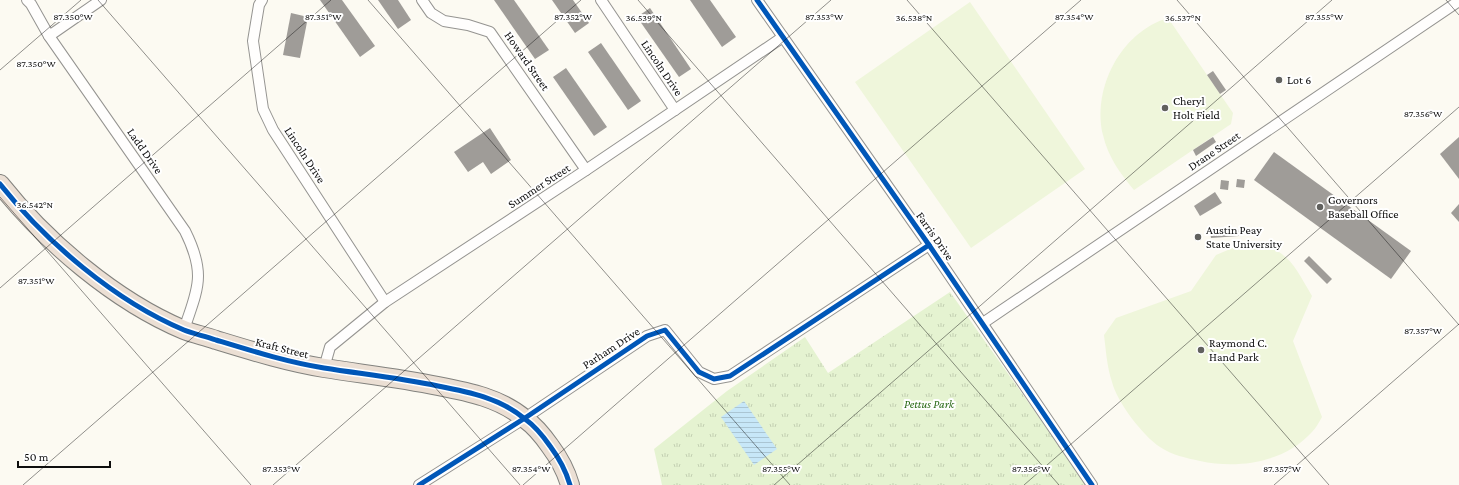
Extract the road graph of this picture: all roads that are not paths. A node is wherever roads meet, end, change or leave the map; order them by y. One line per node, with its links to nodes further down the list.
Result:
1 (27, 0): 8 (street, Ladd Drive)
2 (101, 0): 8 (street)
3 (422, 0): 11 (street, Howard Street)
4 (600, 0): 10 (street, Lincoln Drive)
5 (757, 0): 9 (street, Farris Drive)
6 (1459, 0): 15 (street, Drane Street)
7 (259, 2): 14 (street, Lincoln Drive)
8 (49, 36): 16 (street, Ladd Drive)
9 (783, 38): 10 (street, Summer Street); 13 (street, Farris Drive)
10 (675, 110): 11 (street, Summer Street)
11 (586, 170): 14 (street, Summer Street)
12 (0, 184): 16 (highway, Kraft Street)
13 (929, 246): 15 (street, Farris Drive); 18 (street, Parham Drive)
14 (385, 302): 17 (street, Summer Street)
15 (983, 322): 21 (street, Farris Drive)
16 (184, 330): 17 (highway, Kraft Street)
17 (324, 368): 18 (highway, Kraft Street)
18 (525, 418): 19 (street, Parham Drive); 20 (highway, Kraft Street)
19 (419, 485)
20 (570, 485)
21 (1092, 485)

